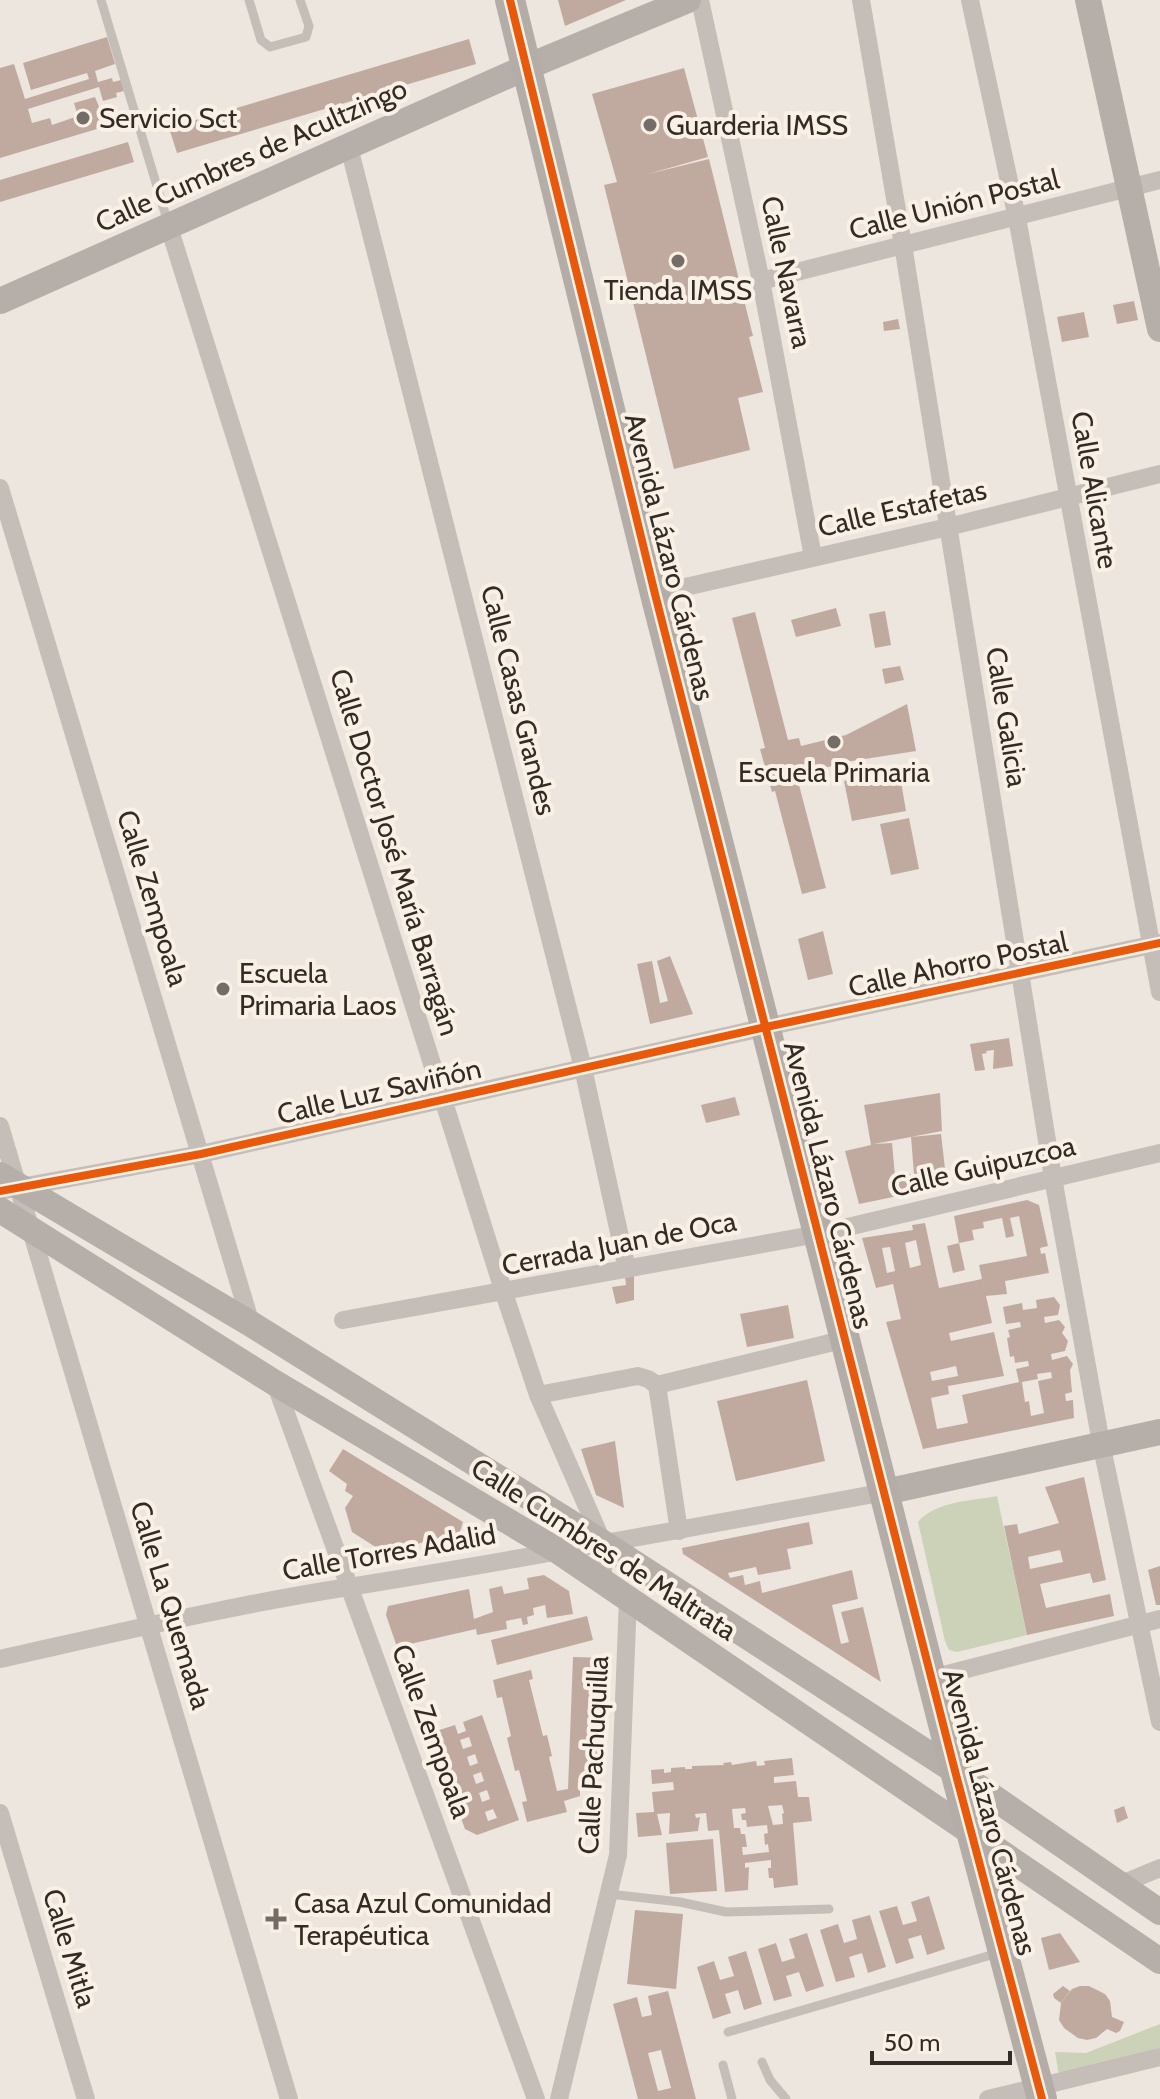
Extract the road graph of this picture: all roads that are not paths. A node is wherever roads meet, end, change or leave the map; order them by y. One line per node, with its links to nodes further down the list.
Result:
1 (101, 0): 15 (lane)
2 (249, 0): 3 (lane)
3 (300, 0)
4 (510, 0): 10 (main road, Avenida Lázaro Cárdenas)
5 (688, 0): 10 (main road, Calle Cumbres de Acultzingo)
6 (700, 0): 17 (street, Calle Navarra)
7 (861, 0): 16 (street, Calle Galicia)
8 (970, 0): 14 (street, Calle Alicante)
9 (1088, 0): 13 (main road)
10 (527, 67): 11 (main road, Calle Cumbres de Acultzingo); 25 (main road, Avenida Lázaro Cárdenas)
11 (349, 147): 15 (main road, Calle Cumbres de Acultzingo); 30 (street, Calle Casas Grandes)
12 (1160, 180): 13 (street, Calle Unión Postal)
13 (1130, 188): 14 (street, Calle Unión Postal); 19 (main road)
14 (1017, 218): 16 (street, Calle Unión Postal); 22 (street, Calle Alicante)
15 (169, 227): 18 (main road, Calle Cumbres de Acultzingo); 31 (street, Calle Doctor José María Barragán)
16 (903, 245): 17 (street, Calle Unión Postal); 23 (street, Calle Galicia)
17 (761, 281): 24 (street, Calle Navarra)
18 (0, 301)
19 (1160, 329)
20 (1160, 474): 22 (street, Calle Estafetas)
21 (0, 488): 34 (street, Calle Zempoala)
22 (1068, 496): 23 (street, Calle Estafetas); 26 (street, Calle Alicante)
23 (948, 527): 24 (street, Calle Estafetas); 27 (street, Calle Galicia)
24 (813, 557): 25 (street, Calle Estafetas)
25 (655, 594): 29 (main road, Avenida Lázaro Cárdenas)
26 (1156, 944): 27 (street, Calle Ahorro Postal); 28 (street, Calle Alicante)
27 (1021, 974): 29 (street, Calle Ahorro Postal); 35 (street, Calle Galicia)
28 (1160, 992)
29 (766, 1027): 30 (street, Calle Luz Saviñón); 39 (main road, Avenida Lázaro Cárdenas)
30 (583, 1068): 31 (street, Calle Luz Saviñón); 40 (street, Calle Casas Grandes)
31 (443, 1099): 34 (street, Calle Luz Saviñón); 41 (street, Calle Doctor José María Barragán)
32 (0, 1126): 36 (street, Calle La Quemada)
33 (1160, 1153): 35 (street, Calle Guipuzcoa)
34 (201, 1154): 36 (street, Calle Luz Saviñón); 43 (street, Calle Zempoala)
35 (1053, 1178): 39 (street, Calle Guipuzcoa); 49 (street, Calle Galicia)
36 (6, 1184): 38 (street, Calle La Quemada); 43 (main road, Calle Cumbres de Maltrata)
37 (0, 1210): 38 (main road, Calle Cumbres de Maltrata)
38 (28, 1228): 45 (main road, Calle Cumbres de Maltrata); 59 (street, Calle La Quemada)
39 (818, 1234): 40 (street, Cerrada Juan de Oca); 44 (main road, Avenida Lázaro Cárdenas)
40 (627, 1269): 41 (street, Cerrada Juan de Oca)
41 (504, 1293): 42 (street, Cerrada Juan de Oca); 47 (street, Calle Doctor José María Barragán)
42 (343, 1320)
43 (251, 1324): 52 (main road, Calle Cumbres de Maltrata)
44 (846, 1339): 46 (street); 50 (main road, Avenida Lázaro Cárdenas)
45 (275, 1383): 53 (main road, Calle Cumbres de Maltrata); 55 (street, Calle Zempoala)
46 (657, 1385): 47 (street); 51 (street)
47 (538, 1395): 52 (street, Calle Doctor José María Barragán)
48 (1160, 1432): 49 (main road)
49 (1101, 1443): 50 (main road); 58 (street, Calle Galicia)
50 (885, 1492): 51 (street, Calle Torres Adalid); 61 (main road, Avenida Lázaro Cárdenas)
51 (679, 1531): 52 (street, Calle Torres Adalid)
52 (603, 1543): 53 (street, Calle Torres Adalid); 54 (street, Calle Doctor José María Barragán); 63 (main road, Calle Cumbres de Maltrata)
53 (558, 1551): 54 (main road, Calle Cumbres de Maltrata); 55 (street, Calle Torres Adalid)
54 (603, 1580): 56 (main road, Calle Cumbres de Maltrata)
55 (350, 1586): 59 (street, Calle Torres Adalid); 80 (street, Calle Zempoala)
56 (628, 1598): 65 (main road, Calle Cumbres de Maltrata); 68 (street, Calle Pachuquilla)
57 (1160, 1619): 58 (street)
58 (1139, 1624): 61 (street); 62 (street, Calle Galicia)
59 (149, 1626): 60 (street, Calle Torres Adalid); 79 (street, Calle La Quemada)
60 (0, 1659)
61 (932, 1678): 63 (main road, Avenida Lázaro Cárdenas)
62 (1160, 1722)
63 (955, 1771): 65 (main road, Avenida Lázaro Cárdenas); 67 (main road, Calle Cumbres de Maltrata)
64 (0, 1813): 78 (street, Calle Mitla)
65 (972, 1835): 71 (main road, Avenida Lázaro Cárdenas); 72 (main road, Calle Cumbres de Maltrata)
66 (1160, 1868): 67 (street)
67 (1119, 1885): 70 (main road, Calle Cumbres de Maltrata)
68 (609, 1894): 69 (lane); 81 (street, Calle Pachuquilla)
69 (829, 1909)
70 (1160, 1912)
71 (1003, 1951): 73 (lane); 77 (main road, Avenida Lázaro Cárdenas)
72 (1160, 1961)
73 (728, 2032)
74 (1160, 2057): 77 (street)
75 (762, 2062): 83 (lane)
76 (723, 2065): 82 (lane)
77 (1040, 2092): 84 (street)
78 (86, 2099)
79 (289, 2099)
80 (536, 2099)
81 (559, 2099)
82 (732, 2099)
83 (786, 2099)
84 (988, 2099)

